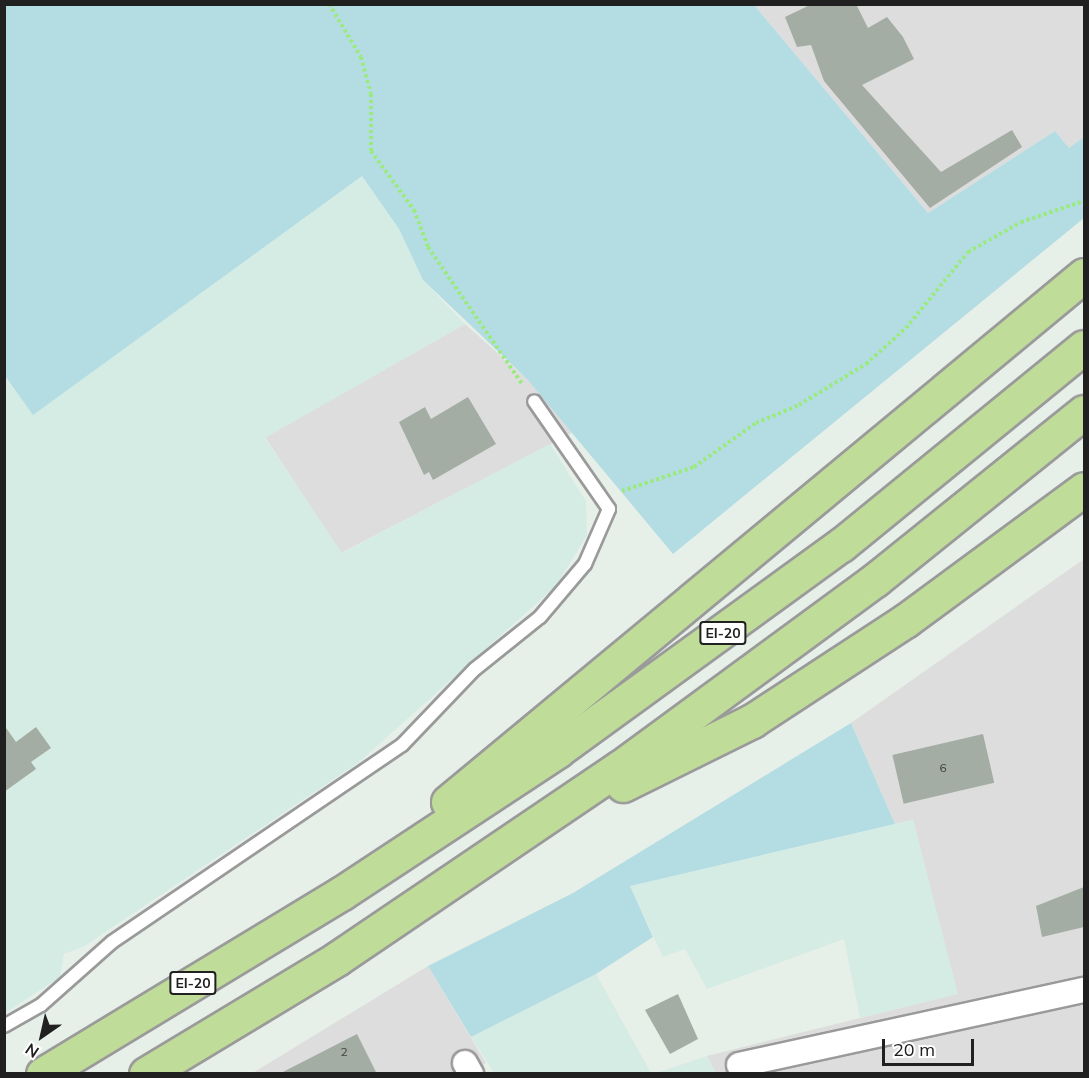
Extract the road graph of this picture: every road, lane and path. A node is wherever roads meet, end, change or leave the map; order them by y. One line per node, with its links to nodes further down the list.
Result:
1 (329, 4): 5 (path)
2 (1084, 201): 8 (path)
3 (1084, 275): 10 (highway)
4 (1084, 347): 10 (highway, EI-20)
5 (534, 401): 8 (lane)
6 (1084, 412): 9 (highway)
7 (1084, 489): 9 (highway)
8 (609, 509): 12 (lane)
9 (523, 835): 15 (highway)
10 (342, 893): 14 (highway, EI-20)
11 (1084, 990): 13 (street)
12 (4, 1026)
13 (738, 1065)
14 (43, 1074)
15 (147, 1074)

